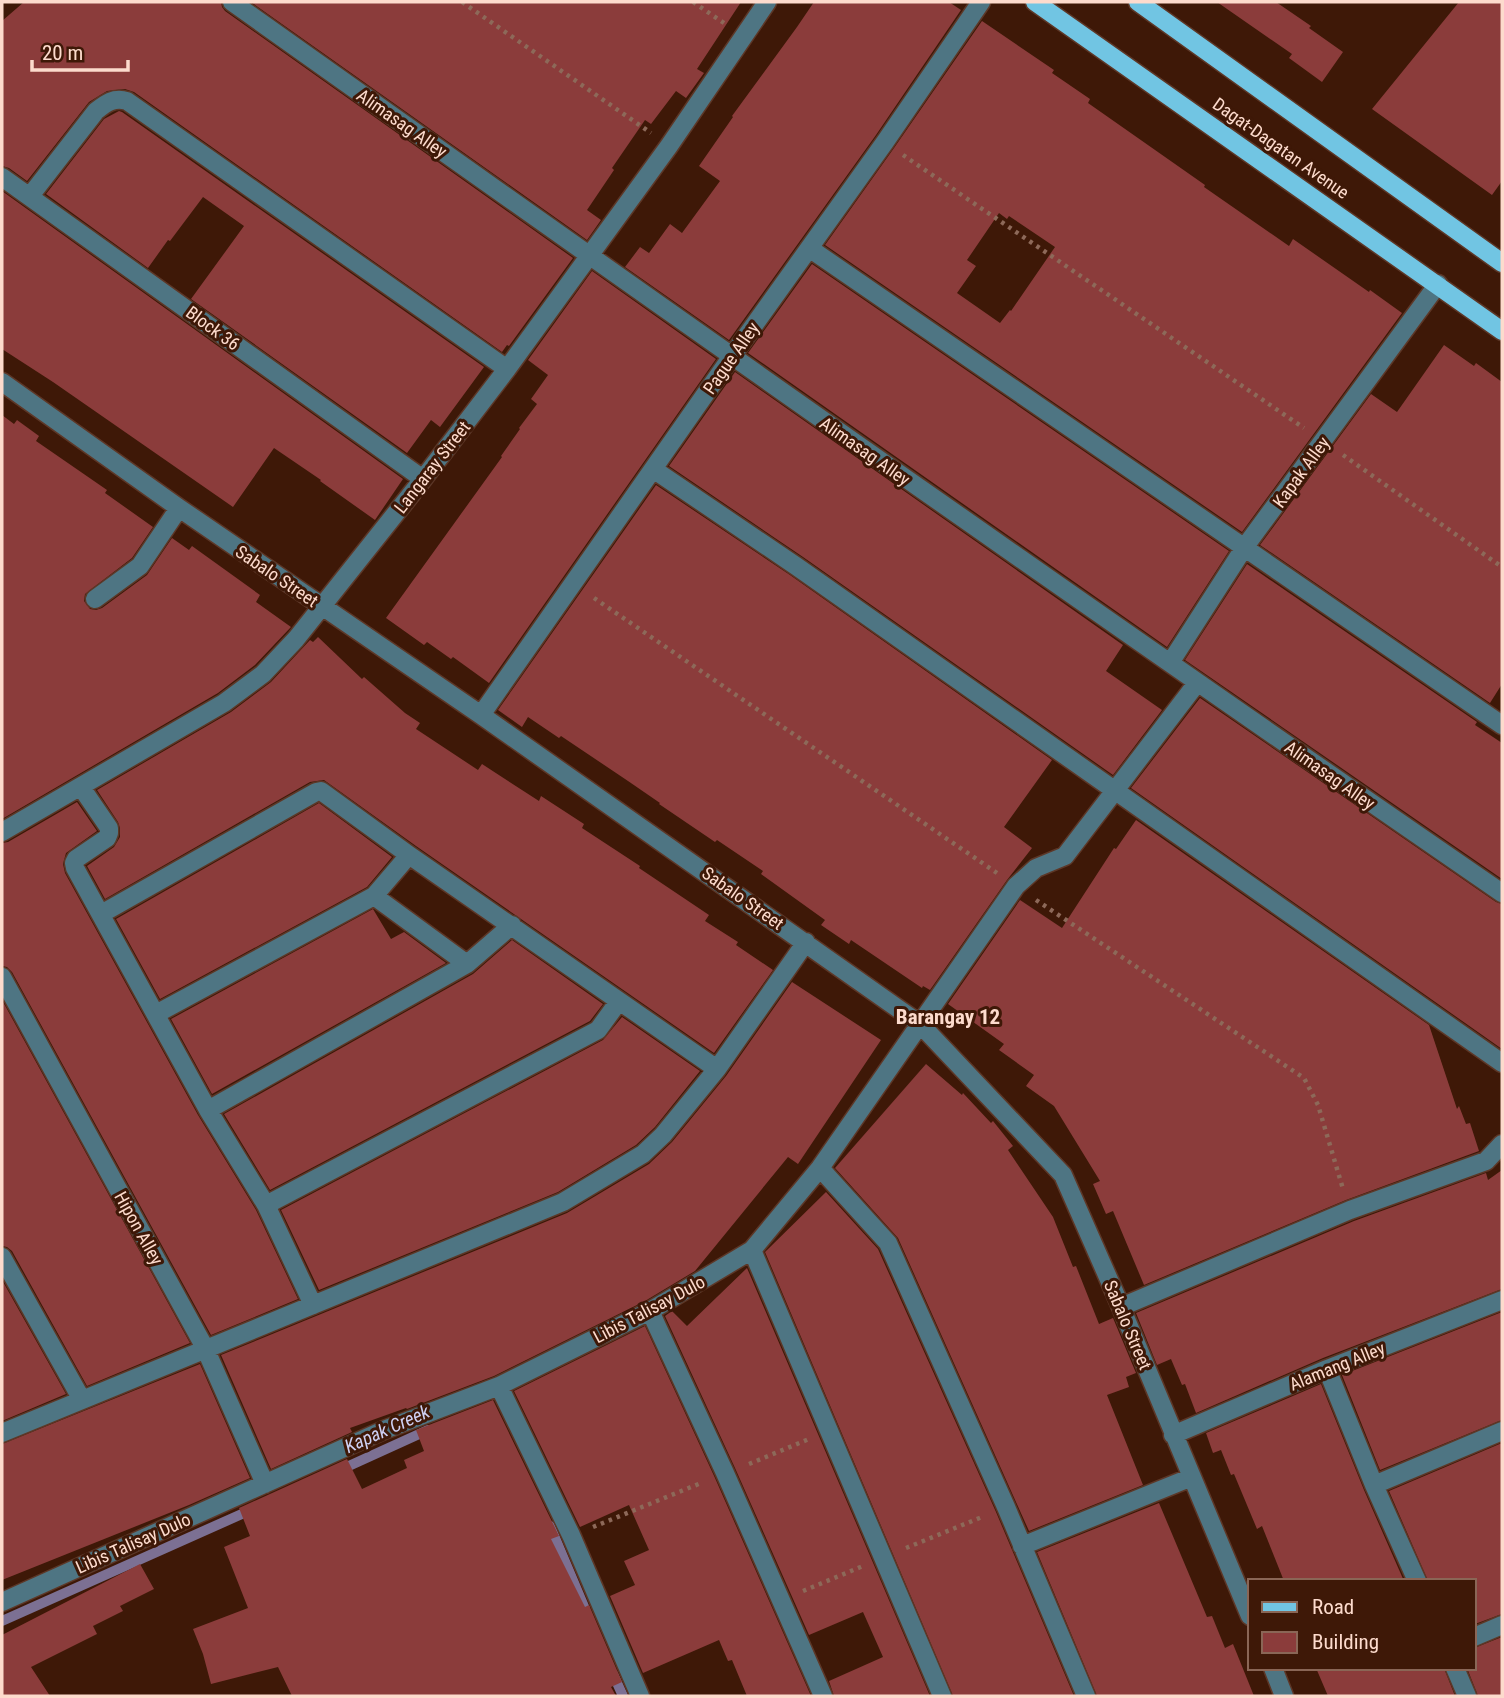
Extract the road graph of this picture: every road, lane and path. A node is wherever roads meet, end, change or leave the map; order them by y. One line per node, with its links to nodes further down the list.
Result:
1 (232, 2): 14 (street, Alimasag Alley)
2 (462, 2): 10 (path)
3 (693, 2): 8 (path)
4 (767, 2): 8 (street, Langaray Street)
5 (981, 2): 9 (street, Pague Alley)
6 (1035, 2): 16 (main road, Dagat-Dagatan Avenue)
7 (1138, 2): 15 (main road, Dagat-Dagatan Avenue)
8 (743, 37): 10 (street, Langaray Street)
9 (885, 142): 13 (street, Pague Alley); 21 (path)
10 (669, 146): 14 (street, Langaray Street)
11 (2, 177): 12 (street, Block 36)
12 (30, 196): 19 (street); 23 (street, Block 36)
13 (809, 248): 18 (street, Pague Alley); 25 (street)
14 (590, 256): 18 (street, Alimasag Alley); 19 (street, Langaray Street)
15 (1502, 263)
16 (1438, 284): 17 (main road, Dagat-Dagatan Avenue); 21 (street, Kapak Alley)
17 (1502, 331)
18 (732, 356): 22 (street, Pague Alley); 29 (street, Alimasag Alley)
19 (507, 369): 23 (street, Langaray Street)
20 (2, 382): 24 (street, Sabalo Street)
21 (1324, 442): 25 (street, Kapak Alley); 26 (path)
22 (653, 469): 31 (street, Pague Alley); 34 (street)
23 (423, 480): 28 (street, Langaray Street)
24 (179, 508): 27 (street); 28 (street, Sabalo Street)
25 (1244, 548): 29 (street, Kapak Alley); 32 (street)
26 (1502, 567)
27 (95, 599)
28 (323, 607): 31 (street, Sabalo Street); 33 (street, Langaray Street)
29 (1170, 663): 30 (street, Alimasag Alley)
30 (1197, 683): 34 (street, Libis Talisay Dulo); 37 (street, Alimasag Alley)
31 (481, 715): 41 (street, Sabalo Street)
32 (1502, 725)
33 (81, 787): 35 (street, Langaray Street); 39 (street)
34 (1114, 790): 46 (street, Libis Talisay Dulo); 47 (street)
35 (2, 832)
36 (409, 855): 38 (street); 39 (street); 40 (street)
37 (1502, 893)
38 (374, 896): 42 (street); 45 (street)
39 (101, 914): 45 (street)
40 (512, 925): 42 (street); 44 (street)
41 (806, 942): 46 (street, Sabalo Street); 48 (street)
42 (467, 964): 49 (street)
43 (2, 977): 59 (street, Hipon Alley)
44 (619, 1001): 48 (street); 52 (street)
45 (156, 1014): 49 (street)
46 (920, 1024): 51 (street, Libis Talisay Dulo); 57 (street, Sabalo Street)
47 (1502, 1063)
48 (717, 1069): 56 (street)
49 (208, 1110): 52 (street)
50 (1502, 1144): 57 (street)
51 (820, 1168): 53 (street, Libis Talisay Dulo); 69 (street)
52 (266, 1205): 56 (street)
53 (752, 1250): 58 (street, Libis Talisay Dulo); 79 (street)
54 (2, 1257): 62 (street)
55 (1502, 1300): 60 (street, Alamang Alley)
56 (313, 1304): 59 (street)
57 (1121, 1307): 65 (street, Sabalo Street)
58 (650, 1311): 61 (street, Libis Talisay Dulo); 78 (street)
59 (205, 1348): 62 (street); 67 (street, Hipon Alley)
60 (1327, 1369): 65 (street, Alamang Alley); 68 (street)
61 (499, 1386): 67 (street, Libis Talisay Dulo); 77 (street)
62 (82, 1400): 64 (street)
63 (1502, 1431): 68 (street)
64 (2, 1433)
65 (1173, 1435): 66 (street, Sabalo Street)
66 (1192, 1477): 69 (street); 72 (street, Sabalo Street)
67 (265, 1484): 71 (street, Libis Talisay Dulo)
68 (1374, 1485): 70 (street)
69 (1022, 1546): 80 (street)
70 (1416, 1579)
71 (2, 1602)
72 (1248, 1611)
73 (1502, 1625): 74 (street)
74 (1476, 1636)
75 (1273, 1670): 81 (street)
76 (1456, 1670): 82 (street)
77 (640, 1696)
78 (823, 1696)
79 (942, 1696)
80 (1086, 1696)
81 (1284, 1696)
82 (1467, 1696)

